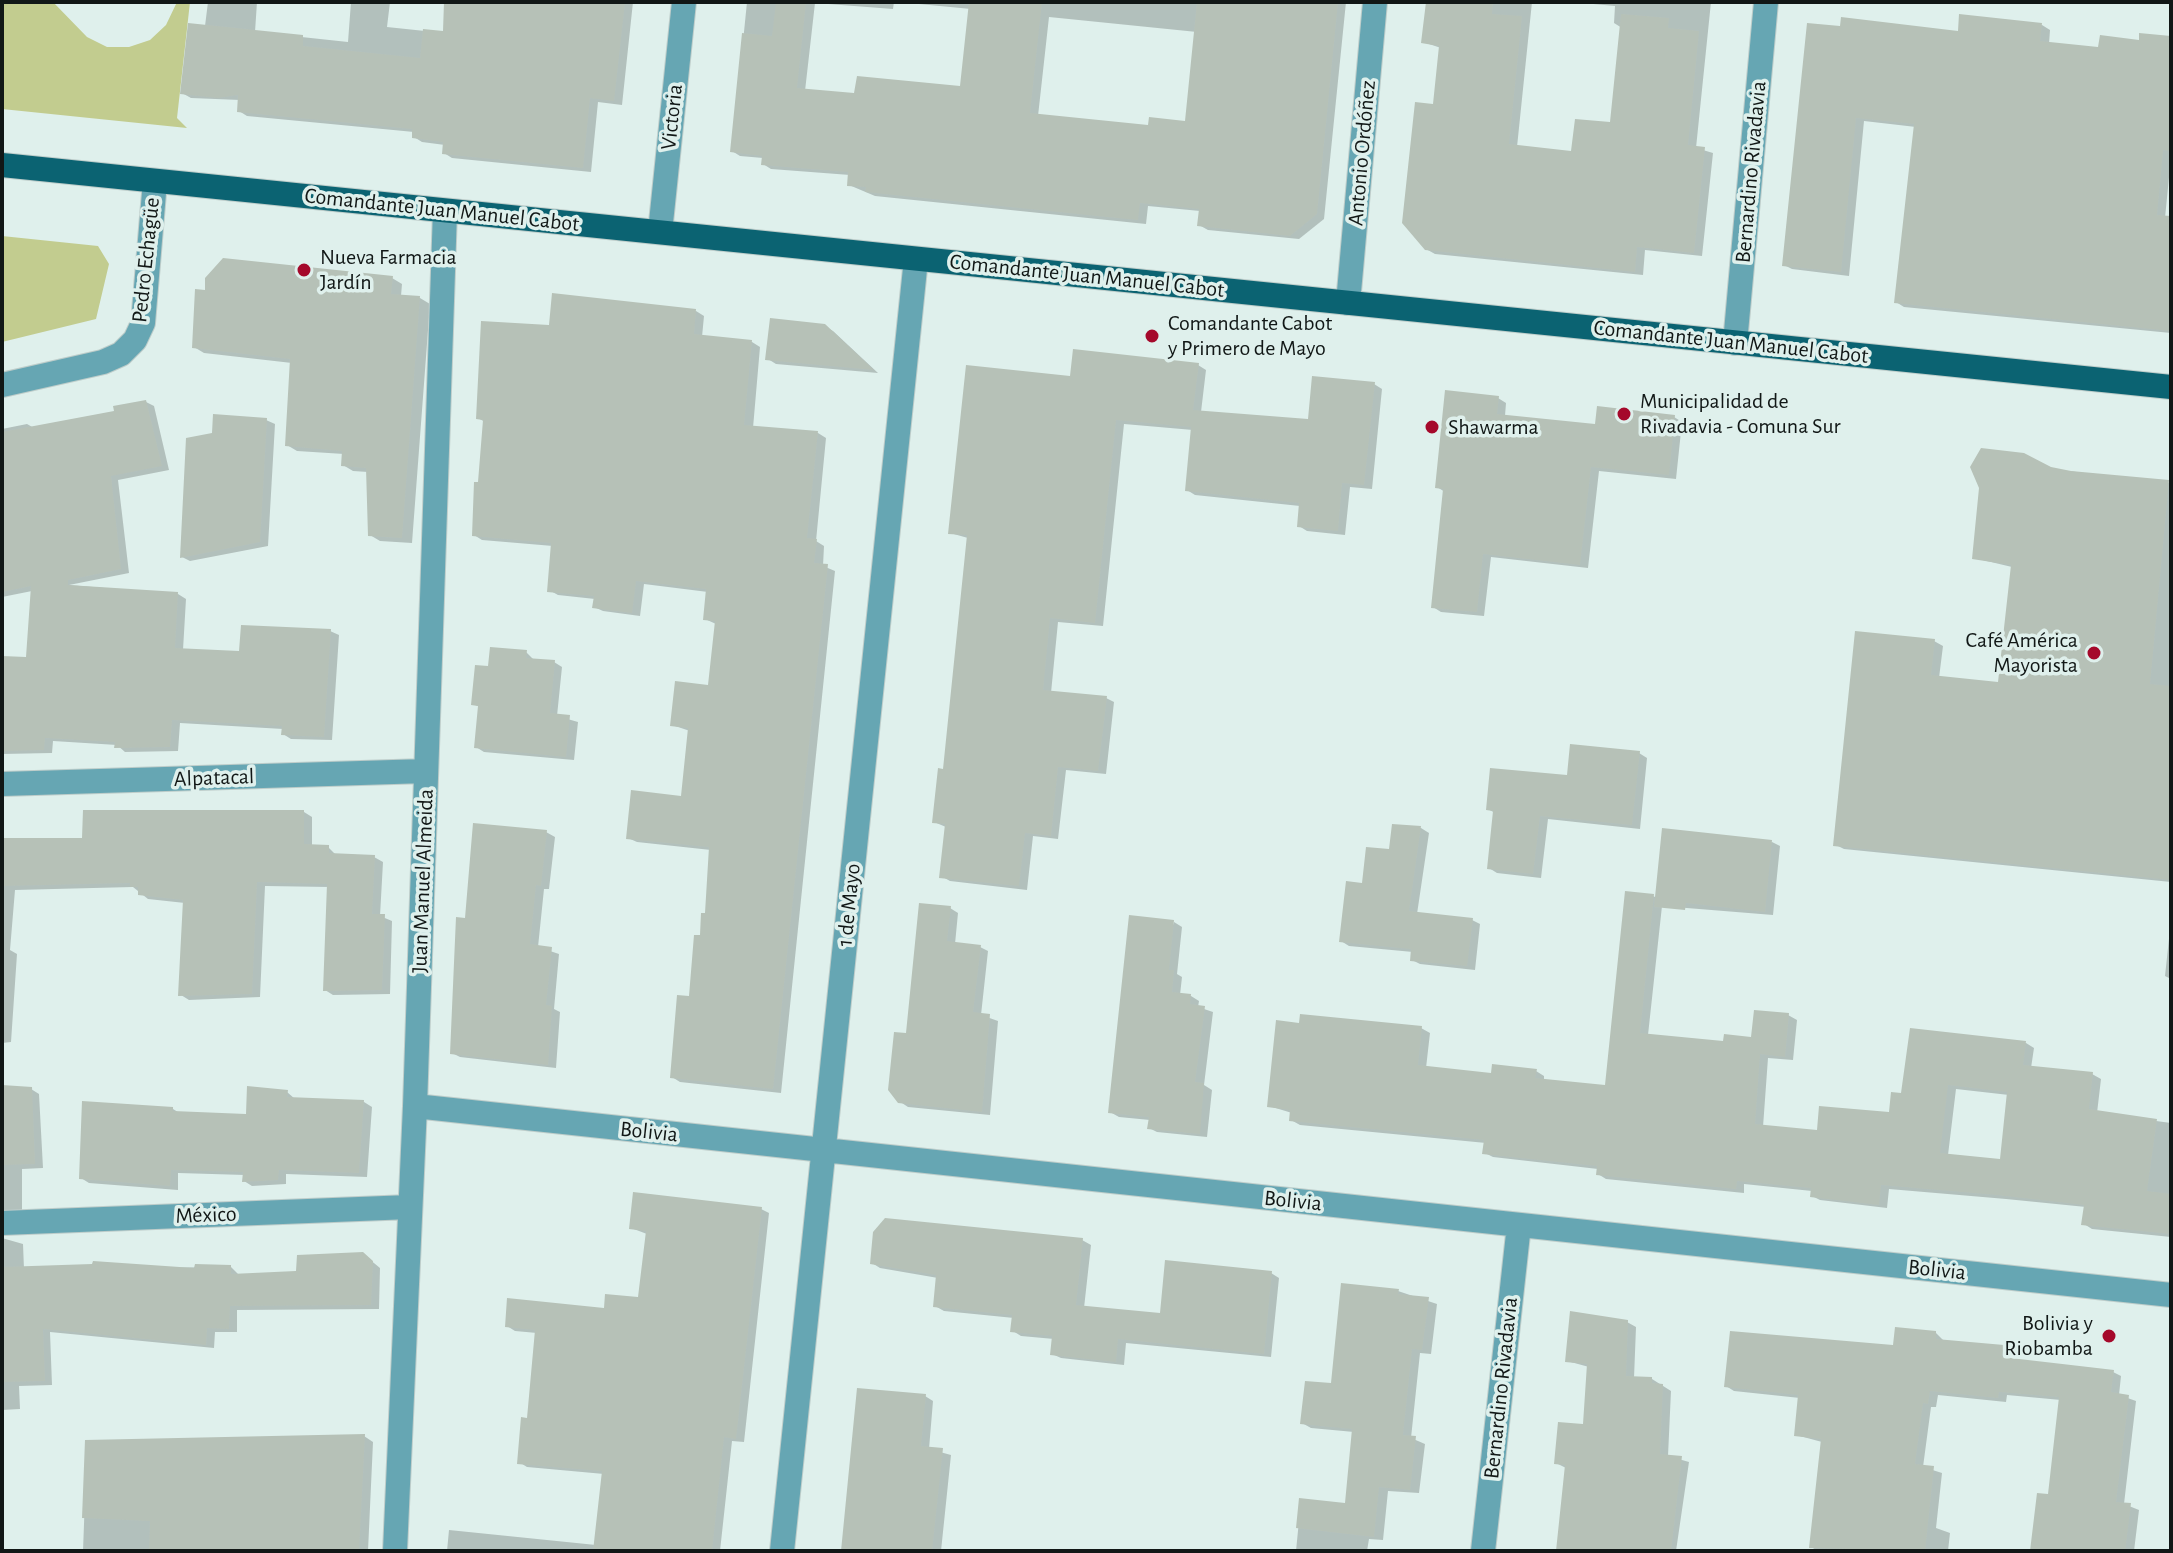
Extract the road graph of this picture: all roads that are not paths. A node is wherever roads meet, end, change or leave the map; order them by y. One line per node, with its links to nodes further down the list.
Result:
1 (684, 2): 7 (street, Victoria)
2 (1375, 2): 9 (street, Antonio Ordóñez)
3 (1766, 2): 10 (street, Bernardino Rivadavia)
4 (2, 165): 5 (main road, Comandante Juan Manuel Cabot)
5 (155, 181): 6 (main road, Comandante Juan Manuel Cabot); 11 (street, Pedro Echagüe)
6 (445, 211): 7 (main road, Comandante Juan Manuel Cabot); 13 (street, Juan Manuel Almeida)
7 (660, 232): 8 (main road, Comandante Juan Manuel Cabot)
8 (916, 259): 9 (main road, Comandante Juan Manuel Cabot); 16 (street, 1 de Mayo)
9 (1348, 303): 10 (main road, Comandante Juan Manuel Cabot)
10 (1735, 343): 12 (main road, Comandante Juan Manuel Cabot)
11 (2, 385)
12 (2171, 387)
13 (426, 771): 14 (street, Alpatacal); 15 (street, Juan Manuel Almeida)
14 (2, 784)
15 (415, 1106): 16 (street, Bolivia); 17 (street, Juan Manuel Almeida)
16 (824, 1150): 19 (street, Bolivia); 22 (street, 1 de Mayo)
17 (410, 1207): 18 (street, México); 21 (street, Juan Manuel Almeida)
18 (2, 1223)
19 (1519, 1225): 20 (street, Bolivia); 23 (street, Bernardino Rivadavia)
20 (2171, 1295)
21 (395, 1551)
22 (782, 1551)
23 (1483, 1551)

